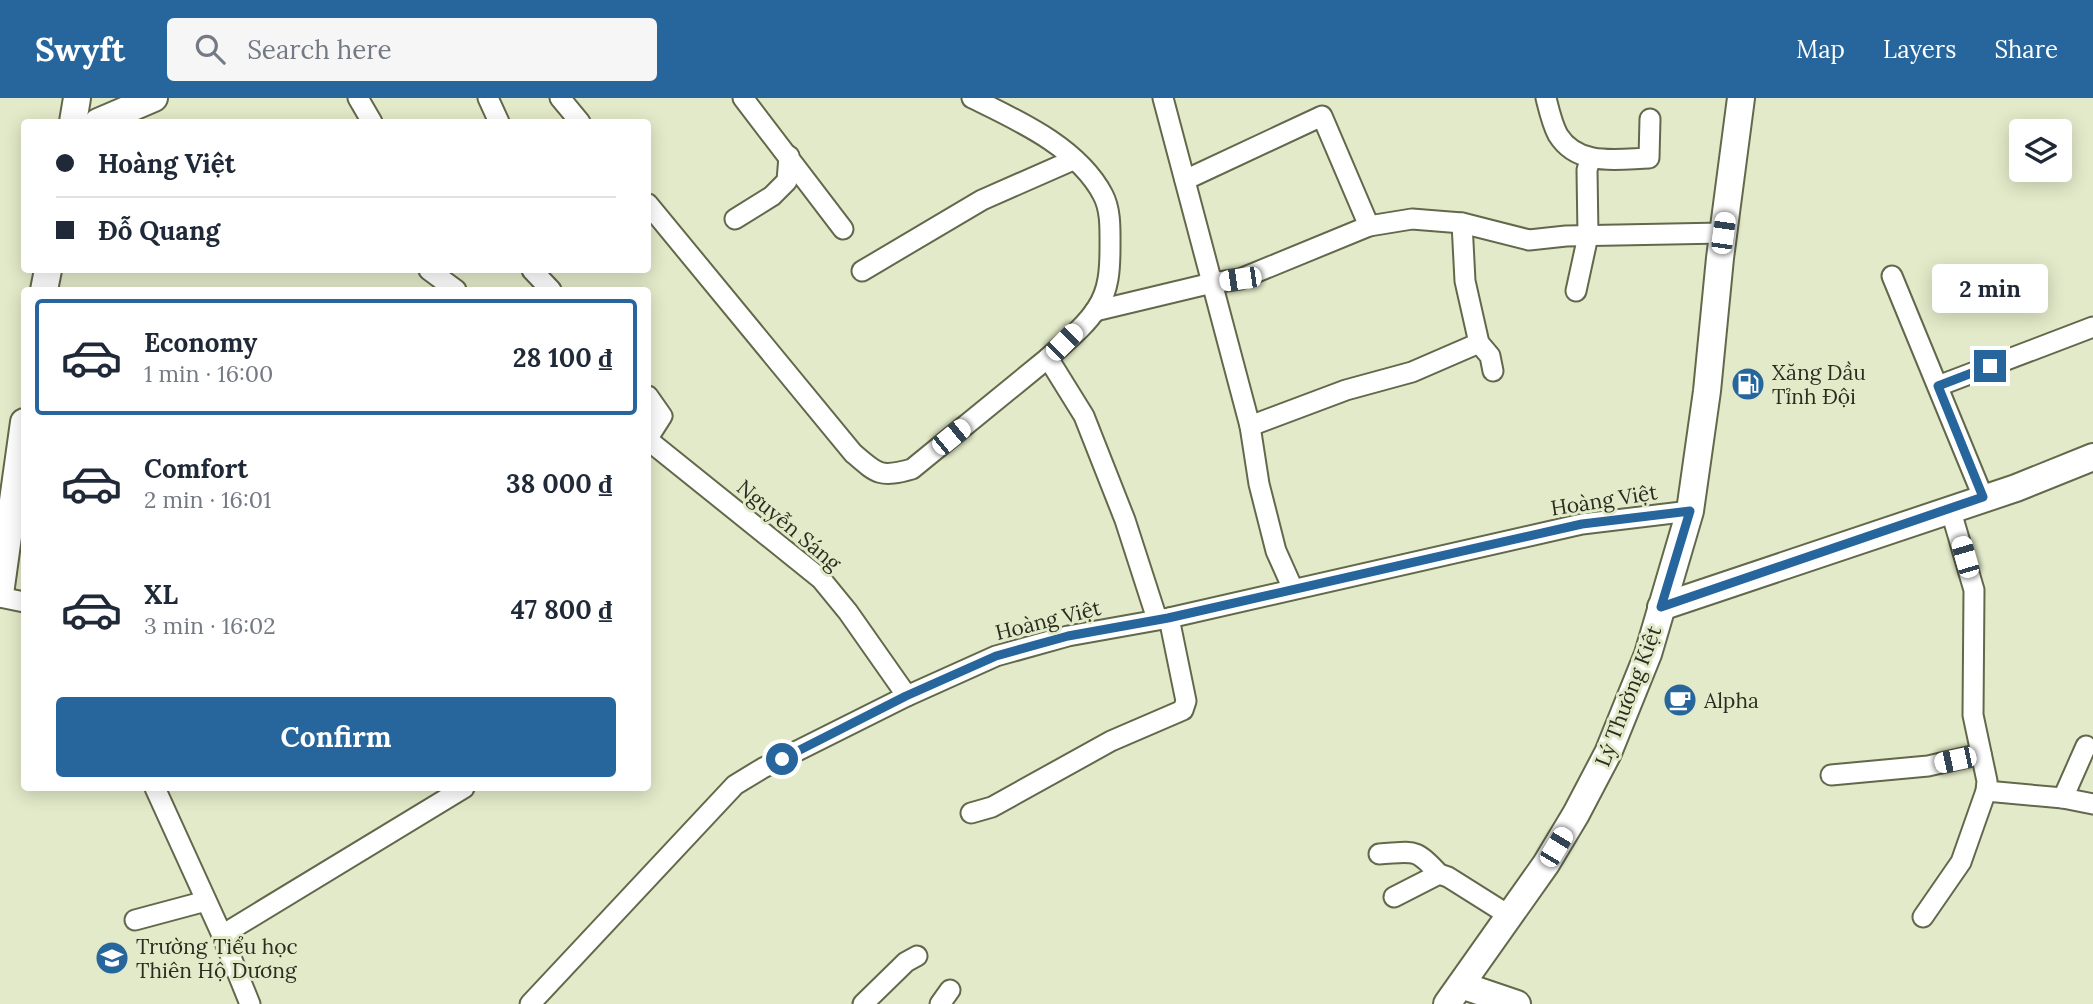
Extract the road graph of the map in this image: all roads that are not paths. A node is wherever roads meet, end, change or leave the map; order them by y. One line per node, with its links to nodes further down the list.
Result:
1 (77, 98): 10 (street)
2 (154, 98): 11 (street)
3 (358, 98): 12 (street)
4 (560, 98): 13 (street)
5 (743, 98): 15 (street)
6 (972, 98): 16 (street)
7 (1163, 98): 18 (street)
8 (1546, 98): 17 (street)
9 (1741, 98): 24 (street, Lý Thường Kiệt)
10 (74, 119)
11 (105, 119)
12 (370, 119)
13 (578, 119)
14 (1650, 119): 17 (street)
15 (789, 156): 20 (street); 23 (street)
16 (1073, 160): 26 (street); 34 (street)
17 (1590, 160): 25 (street)
18 (1185, 180): 22 (street); 30 (street)
19 (651, 208): 37 (street)
20 (735, 219)
21 (1462, 223): 22 (street); 25 (street); 36 (street)
22 (1369, 226): 30 (street)
23 (843, 229)
24 (1723, 233): 25 (street); 48 (street, Lý Thường Kiệt)
25 (1586, 236): 33 (street)
26 (862, 271)
27 (433, 273): 31 (street)
28 (534, 273): 32 (street)
29 (1892, 276): 39 (street)
30 (1212, 283): 34 (street); 41 (street)
31 (452, 287)
32 (548, 287)
33 (1576, 291)
34 (1095, 311): 37 (street)
35 (2093, 327): 39 (street)
36 (1479, 344): 38 (street); 41 (street)
37 (1048, 358): 53 (street)
38 (1493, 371)
39 (1938, 386): 46 (street)
40 (651, 400): 42 (street)
41 (1250, 426): 49 (street)
42 (651, 434)
43 (651, 441): 54 (street, Nguyễn Sáng)
44 (21, 444): 50 (street)
45 (2093, 457): 46 (street)
46 (1983, 497): 47 (street)
47 (1950, 508): 52 (street); 56 (street)
48 (1690, 511): 49 (street, Hoàng Việt); 52 (street, Lý Thường Kiệt)
49 (1293, 589): 53 (street, Hoàng Việt)
50 (0, 595): 51 (street)
51 (21, 601)
52 (1661, 607): 68 (street, Lý Thường Kiệt)
53 (1163, 619): 54 (street, Hoàng Việt); 63 (street)
54 (906, 696): 75 (street, Hoàng Việt)
55 (2086, 746): 61 (street)
56 (1981, 754): 57 (street); 60 (street)
57 (1831, 775)
58 (156, 791): 67 (street)
59 (459, 791): 71 (street)
60 (1986, 791): 61 (street); 69 (street)
61 (2063, 798): 62 (street)
62 (2093, 804)
63 (971, 813)
64 (1379, 854): 65 (street)
65 (1439, 874): 66 (street); 68 (street)
66 (1394, 897)
67 (206, 901): 70 (street); 71 (street)
68 (1510, 916): 73 (street, Lý Thường Kiệt)
69 (1923, 917)
70 (135, 920)
71 (222, 935): 74 (street)
72 (917, 956): 76 (street)
73 (1454, 994): 77 (street)
74 (250, 1004)
75 (530, 1004)
76 (863, 1004)
77 (1517, 1004)

